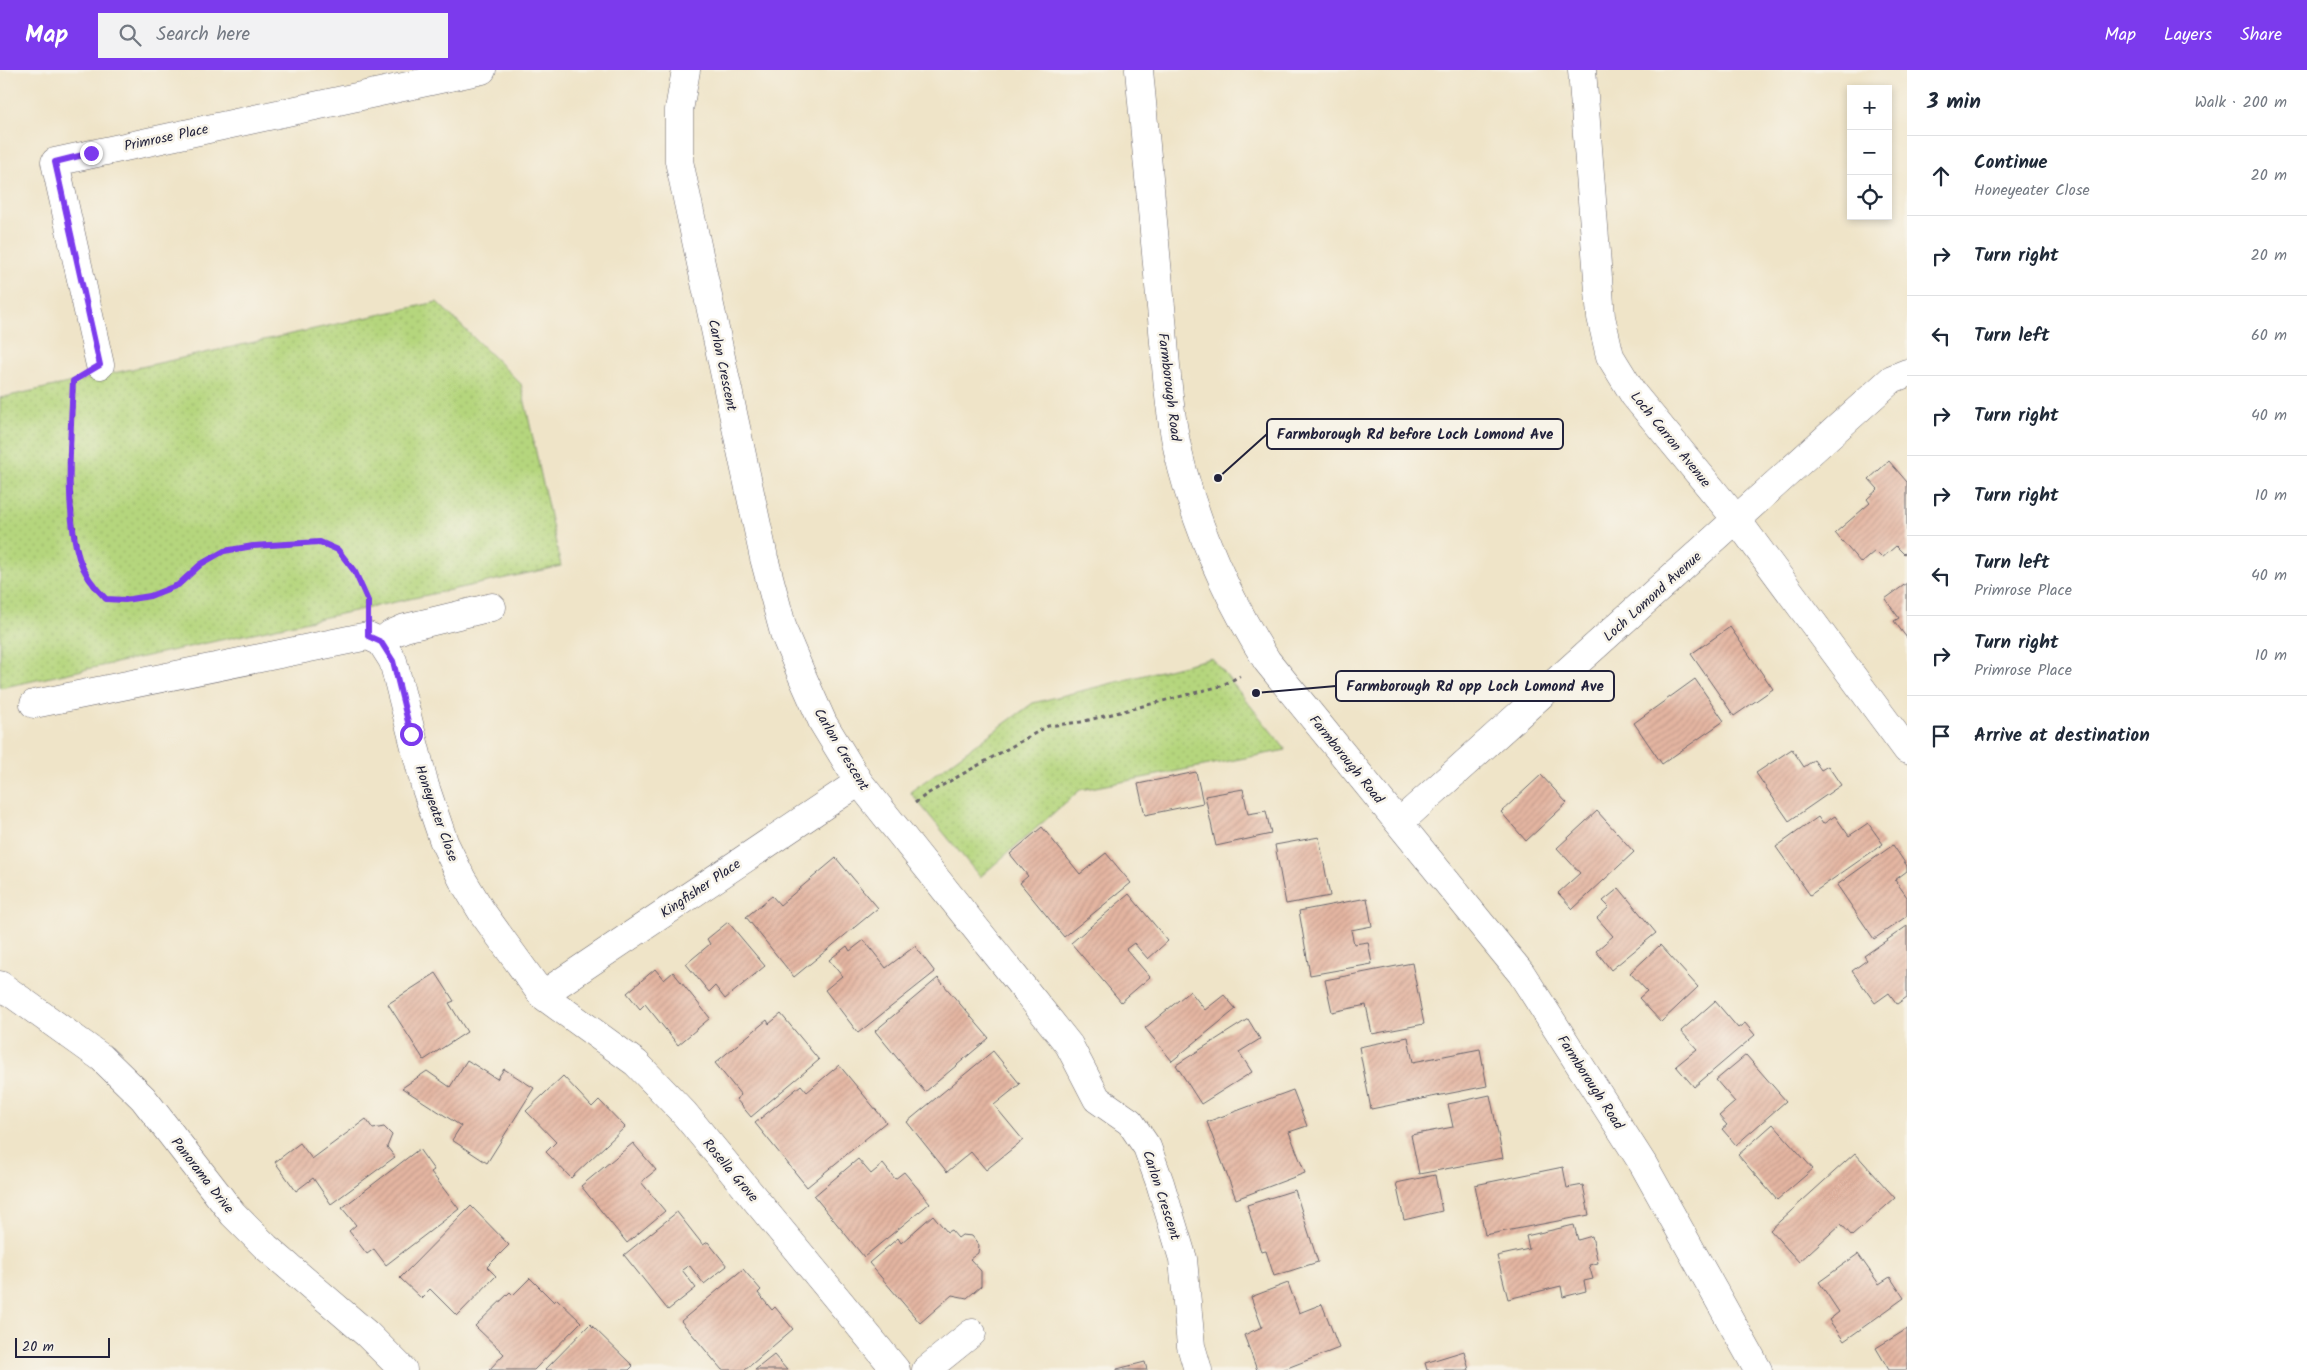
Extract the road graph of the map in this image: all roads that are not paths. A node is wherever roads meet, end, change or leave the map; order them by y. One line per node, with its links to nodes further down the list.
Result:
1 (482, 70): 5 (street, Primrose Place)
2 (686, 70): 12 (street, Carlon Crescent)
3 (1139, 70): 13 (street, Farmborough Road)
4 (1582, 70): 7 (street, Loch Carron Avenue)
5 (100, 365)
6 (1907, 373): 7 (street, Loch Lomond Avenue)
7 (1737, 520): 11 (street, Loch Carron Avenue); 13 (street, Loch Lomond Avenue)
8 (492, 607): 9 (street)
9 (375, 639): 10 (street); 15 (street, Honeyeater Close)
10 (34, 704)
11 (1907, 750)
12 (859, 782): 15 (street, Kingfisher Place); 20 (street, Carlon Crescent)
13 (1400, 822): 21 (street, Farmborough Road)
14 (0, 985): 17 (street, Panorama Drive)
15 (542, 995): 18 (street, Rosella Grove)
16 (972, 1334): 19 (street)
17 (403, 1370)
18 (896, 1370)
19 (926, 1370)
20 (1198, 1370)
21 (1758, 1370)

